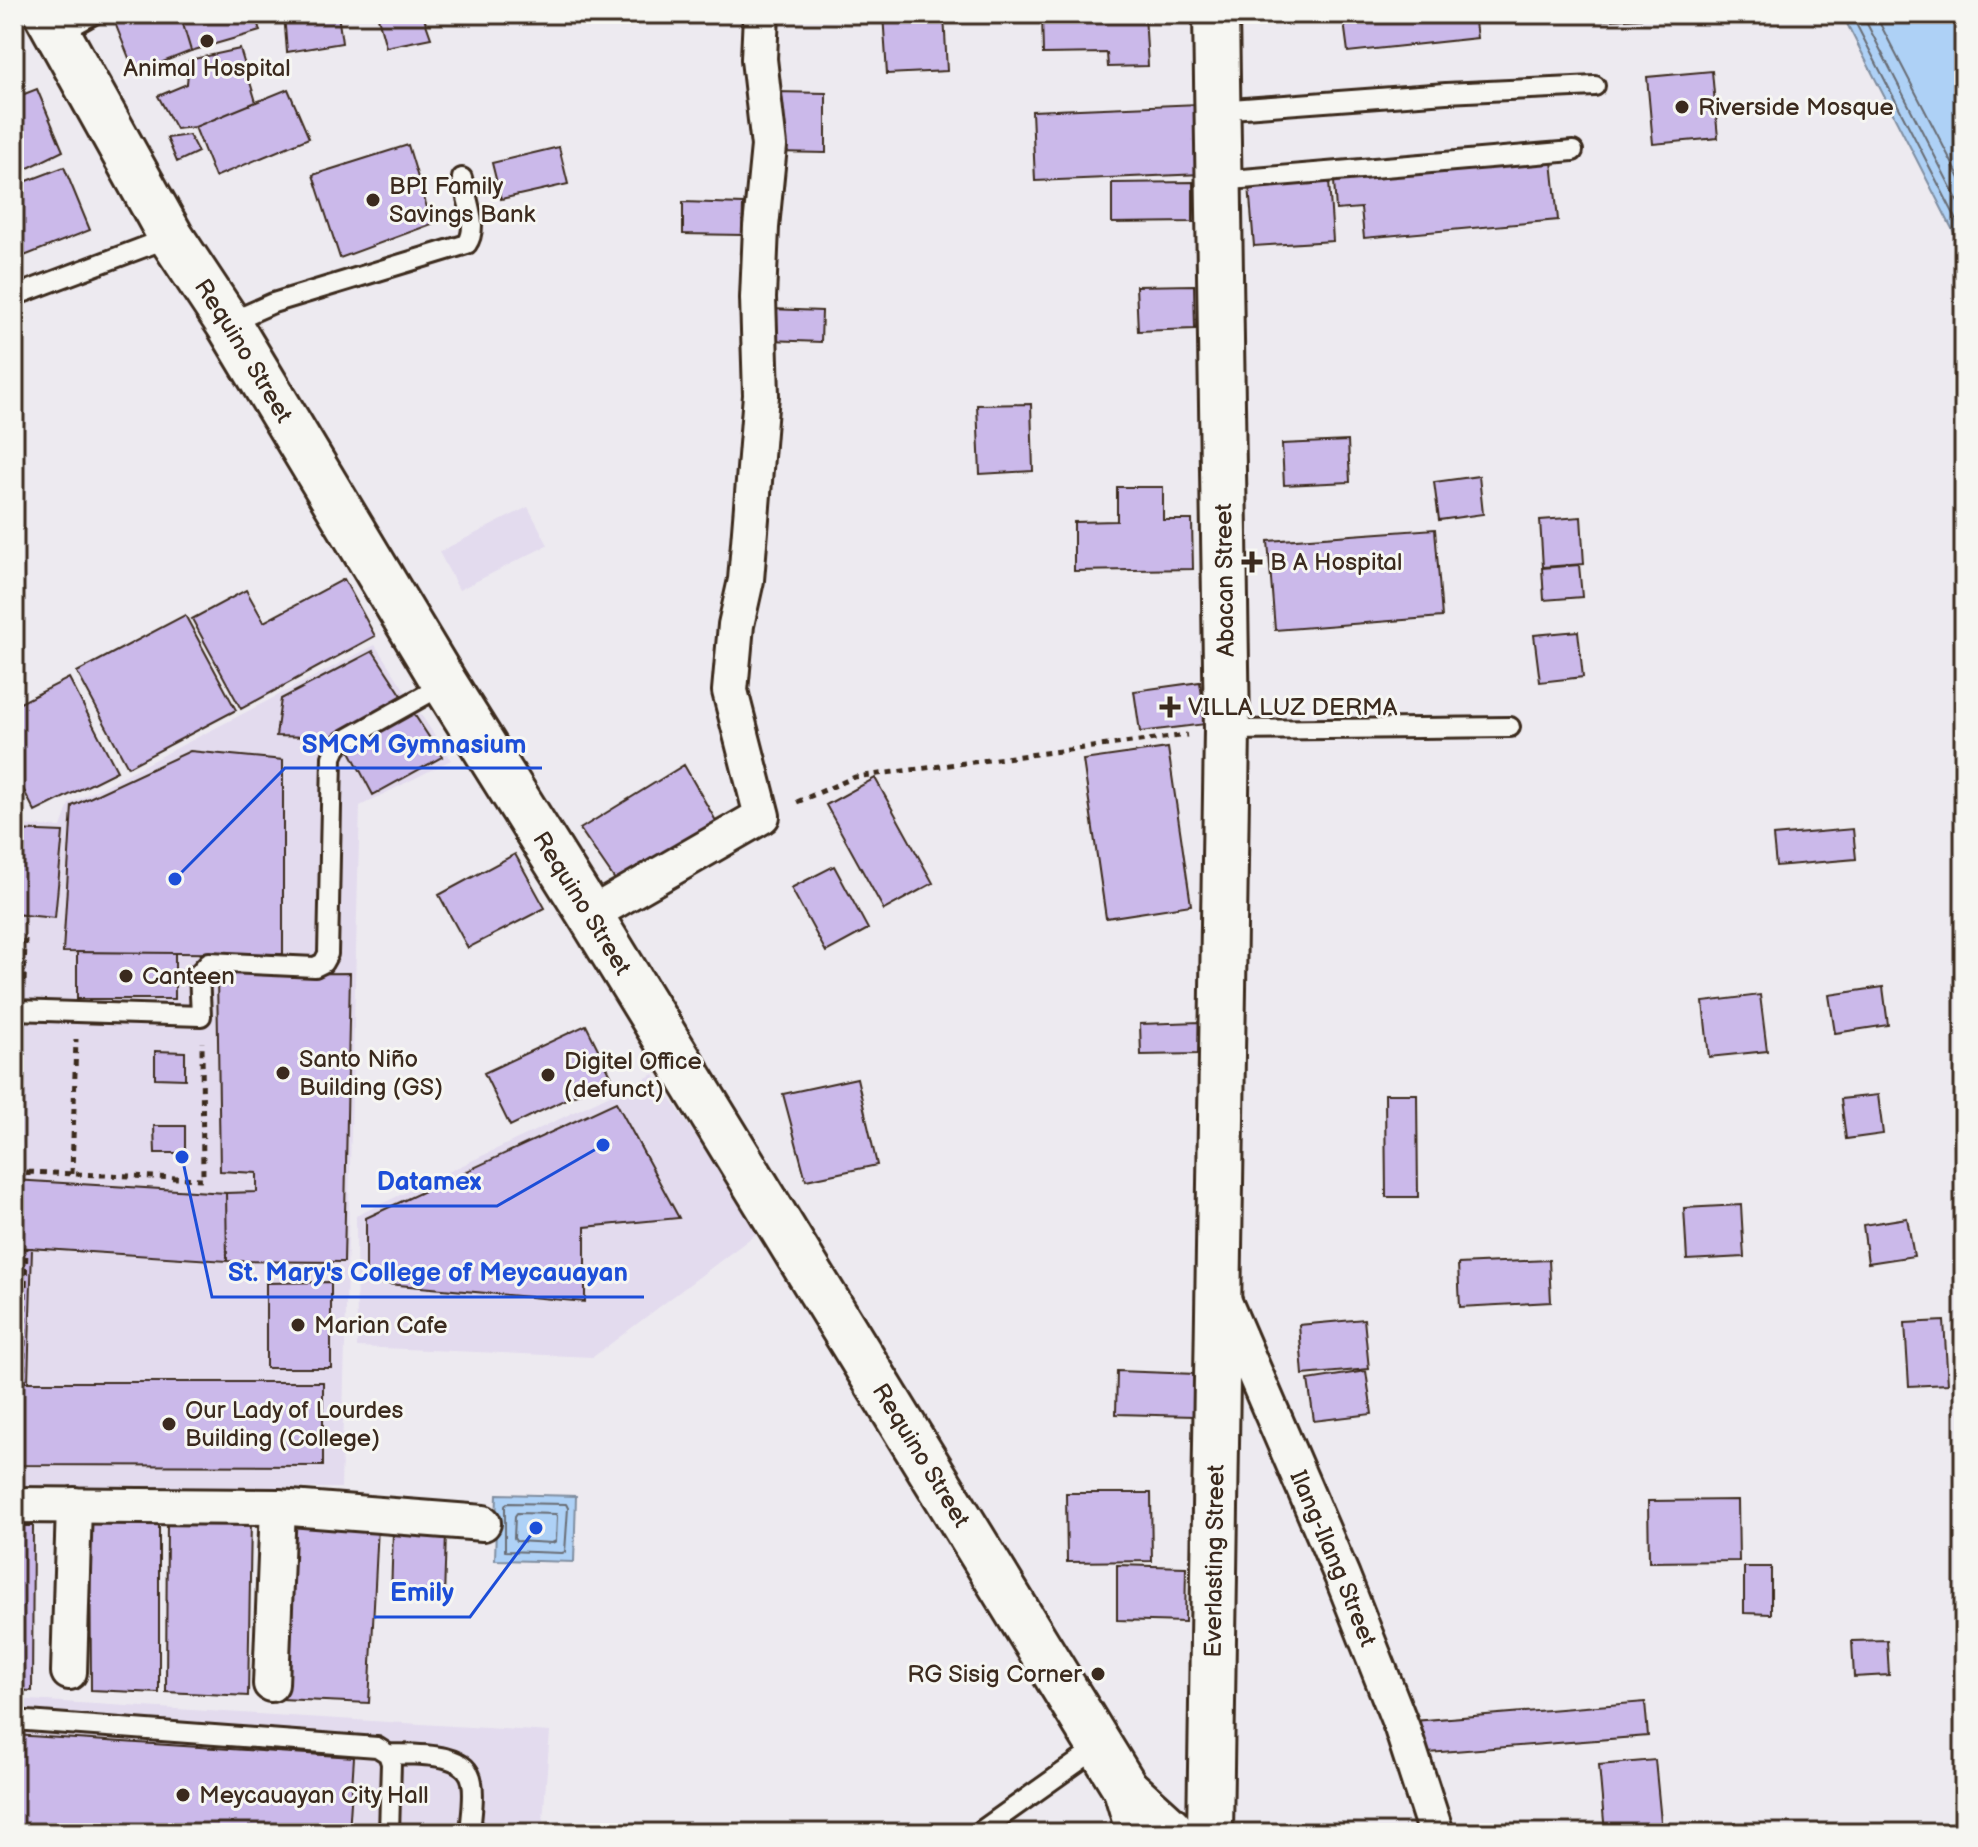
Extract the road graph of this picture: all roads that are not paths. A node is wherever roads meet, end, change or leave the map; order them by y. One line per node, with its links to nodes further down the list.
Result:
1 (761, 14): 15 (street)
2 (1216, 14): 5 (street, Abacan Street)
3 (66, 21): 9 (street, Requino Street)
4 (1595, 86): 5 (lane)
5 (1218, 110): 8 (street, Abacan Street)
6 (1573, 151): 8 (lane)
7 (462, 178): 11 (lane)
8 (1219, 181): 14 (street, Abacan Street)
9 (171, 237): 10 (lane); 11 (street, Requino Street)
10 (14, 296)
11 (228, 323): 12 (street, Requino Street)
12 (445, 684): 15 (street, Requino Street); 16 (lane)
13 (1510, 727): 14 (lane)
14 (1227, 730): 17 (street, Abacan Street)
15 (590, 915): 25 (street, Requino Street)
16 (18, 1010)
17 (1219, 1289): 33 (street, Everlasting Street); 34 (street, Ilang-Ilang Street)
18 (14, 1505): 19 (street)
19 (74, 1505): 20 (street); 22 (street)
20 (278, 1507): 21 (street); 23 (street)
21 (483, 1523)
22 (69, 1672)
23 (271, 1684)
24 (14, 1720): 26 (lane)
25 (1100, 1746): 27 (street, Requino Street); 30 (lane)
26 (388, 1754): 28 (lane); 29 (lane)
27 (1126, 1789): 31 (street, Requino Street); 32 (street, Requino Street)
28 (389, 1833)
29 (470, 1833)
30 (978, 1833)
31 (1139, 1833)
32 (1173, 1833)
33 (1210, 1833)
34 (1436, 1833)

